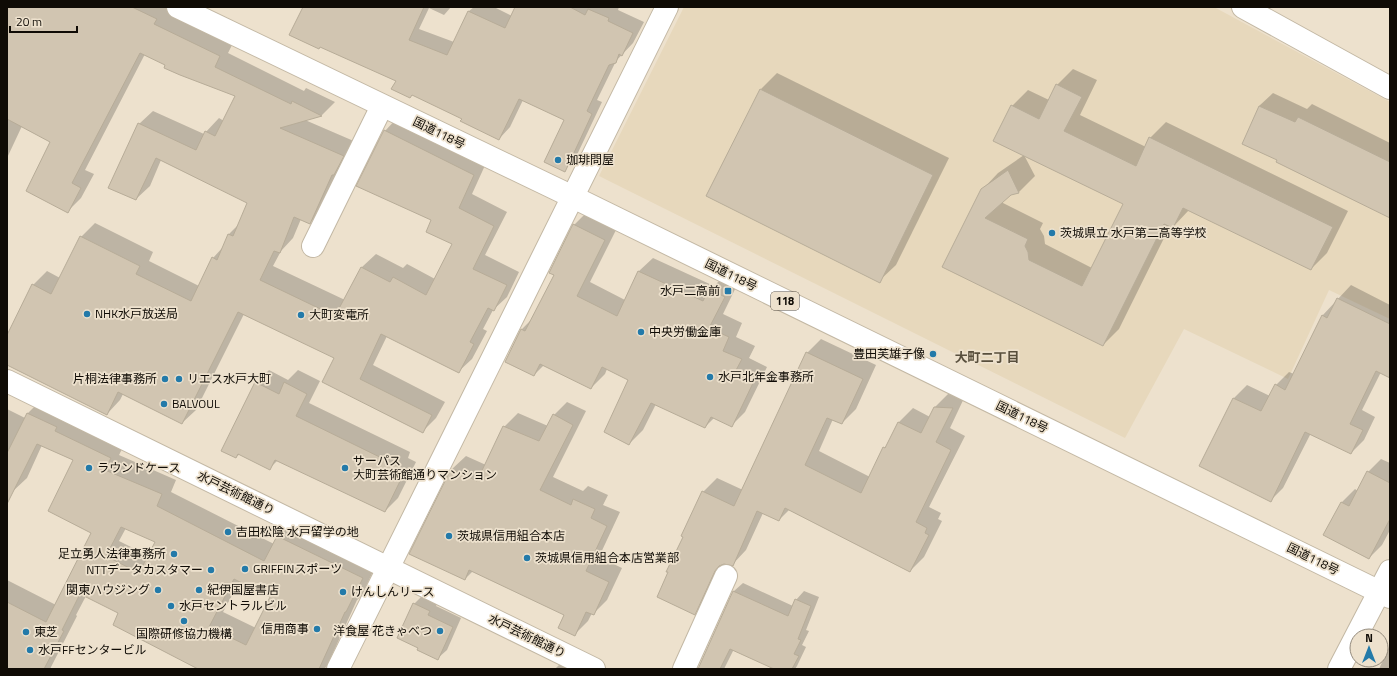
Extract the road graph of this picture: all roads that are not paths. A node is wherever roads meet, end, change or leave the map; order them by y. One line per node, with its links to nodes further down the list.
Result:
1 (178, 7): 6 (main road, 国道118号 / 118)
2 (667, 7): 7 (main road)
3 (1243, 7): 4 (main road)
4 (1271, 14): 5 (main road)
5 (1390, 88)
6 (382, 106): 7 (main road, 国道118号 / 118); 8 (main road)
7 (573, 198): 10 (main road); 13 (main road, 国道118号 / 118)
8 (313, 246)
9 (7, 381): 10 (main road, 水戸芸術館通り)
10 (389, 568): 14 (main road); 15 (main road, 水戸芸術館通り)
11 (1390, 571): 13 (main road)
12 (726, 576): 16 (main road)
13 (1385, 594): 17 (main road)
14 (338, 669)
15 (594, 669)
16 (684, 669)
17 (1340, 669)

